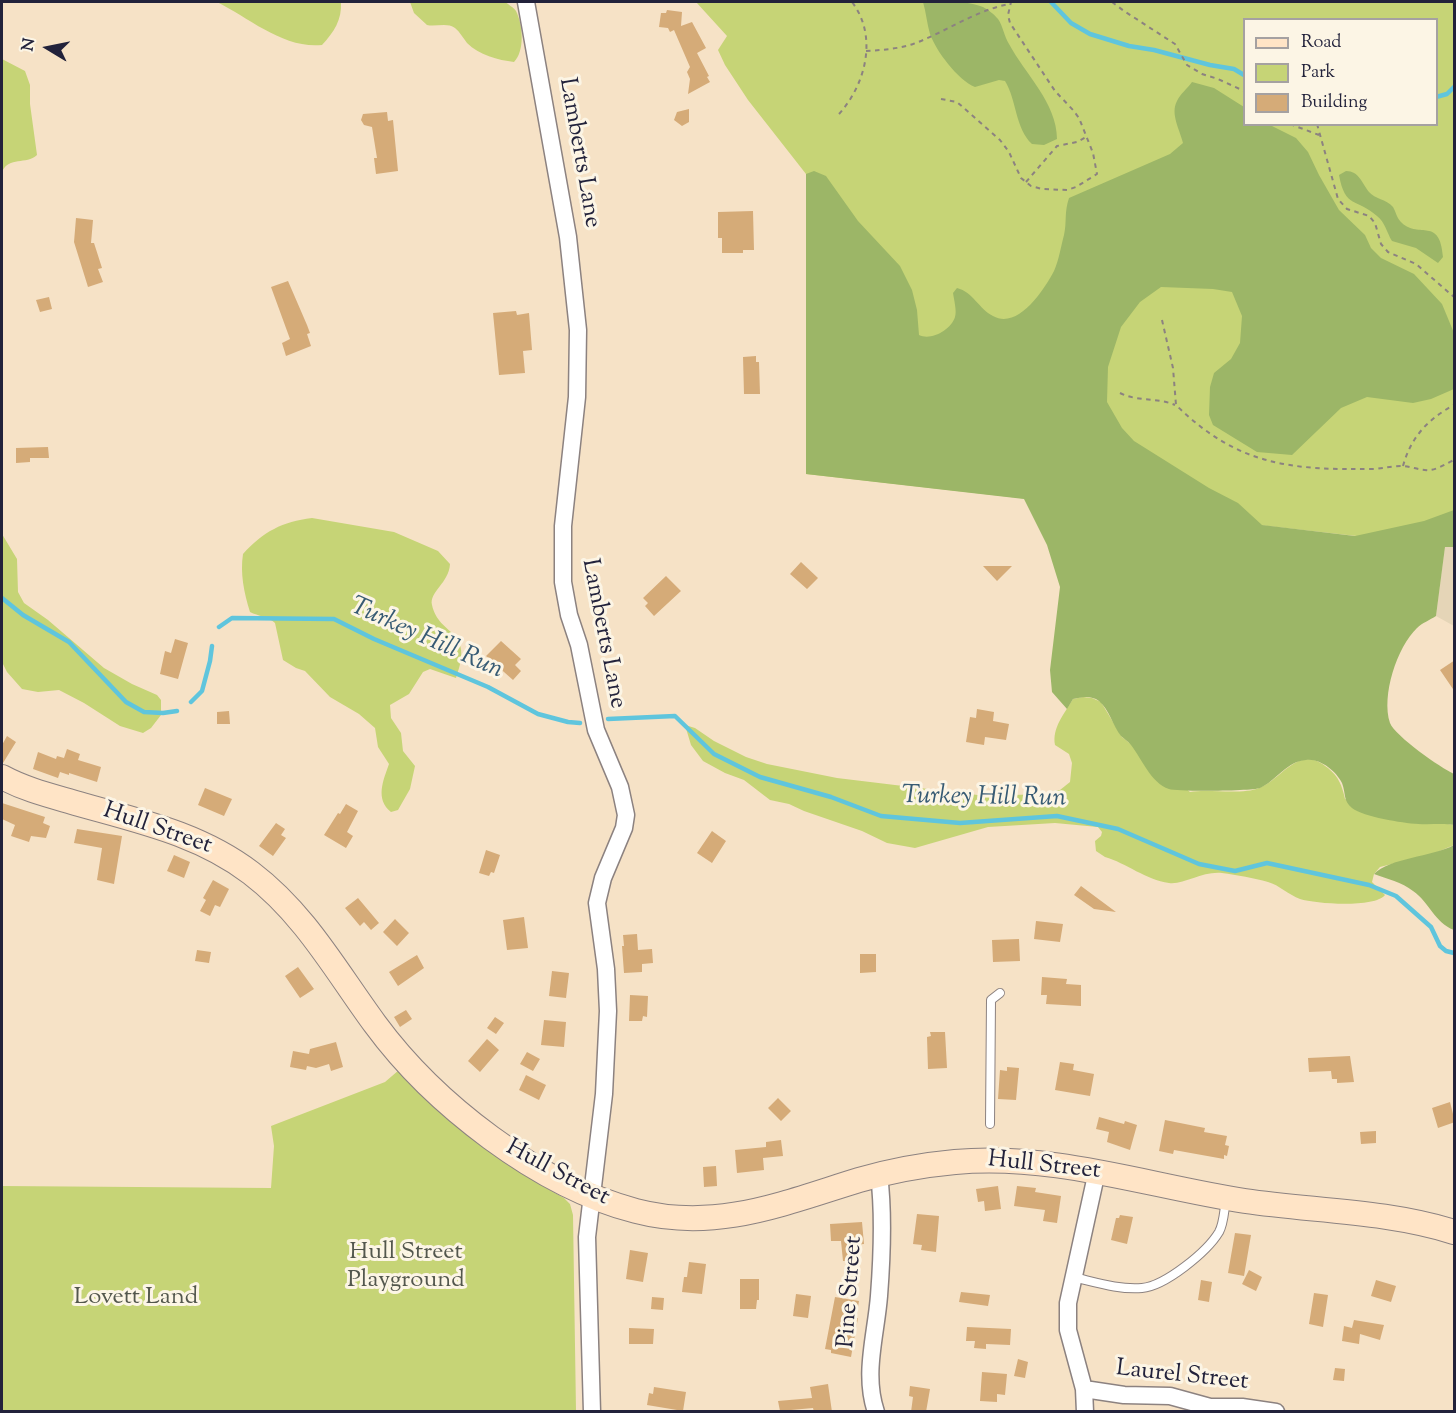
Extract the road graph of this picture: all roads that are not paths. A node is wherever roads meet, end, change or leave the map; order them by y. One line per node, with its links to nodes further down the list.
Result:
1 (526, 2): 7 (street, Lamberts Lane)
2 (2, 777): 7 (main road, Hull Street)
3 (1000, 993): 4 (lane)
4 (990, 1124)
5 (1097, 1171): 6 (main road, Hull Street); 8 (main road, Hull Street); 10 (street)
6 (879, 1175): 7 (main road, Hull Street); 13 (street, Pine Street)
7 (592, 1195): 12 (street, Lamberts Lane)
8 (1226, 1198): 9 (main road, Hull Street); 10 (lane)
9 (1455, 1232)
10 (1072, 1277): 11 (street)
11 (1084, 1389): 14 (street); 15 (street, Laurel Street)
12 (592, 1412)
13 (876, 1412)
14 (1085, 1412)
15 (1276, 1412)

